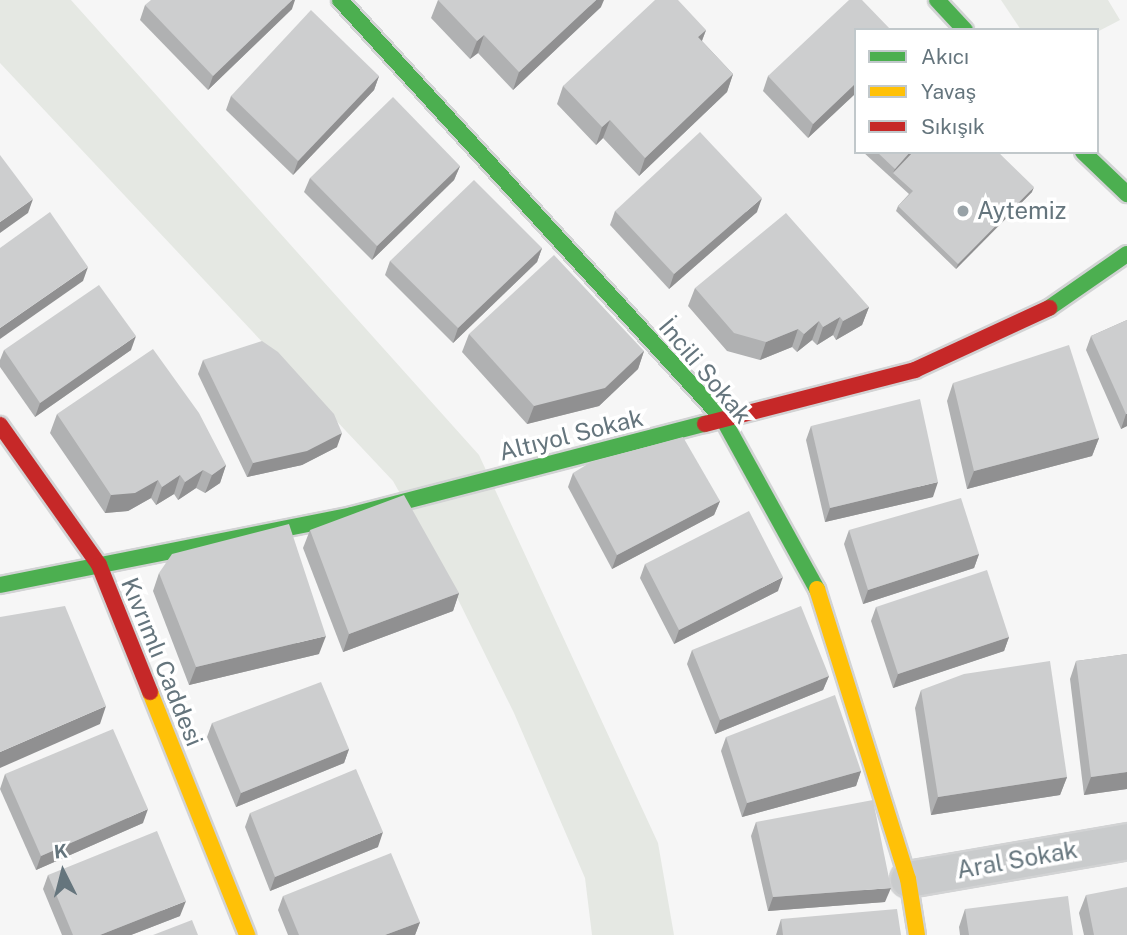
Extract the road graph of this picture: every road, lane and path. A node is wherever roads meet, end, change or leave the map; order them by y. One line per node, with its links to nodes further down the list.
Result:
1 (340, 0): 7 (street, İncili Sokak)
2 (937, 0): 3 (street)
3 (963, 28)
4 (1085, 154): 5 (street)
5 (1127, 194)
6 (1127, 254): 7 (street, Altıyol Sokak)
7 (723, 419): 9 (street, Altıyol Sokak); 12 (street, İncili Sokak)
8 (0, 425): 9 (street, Kıvrımlı Caddesi)
9 (99, 565): 10 (street, Altıyol Sokak); 13 (street, Kıvrımlı Caddesi)
10 (0, 585)
11 (1127, 841): 12 (street, Aral Sokak)
12 (908, 879): 14 (street, İncili Sokak)
13 (247, 935)
14 (917, 935)

